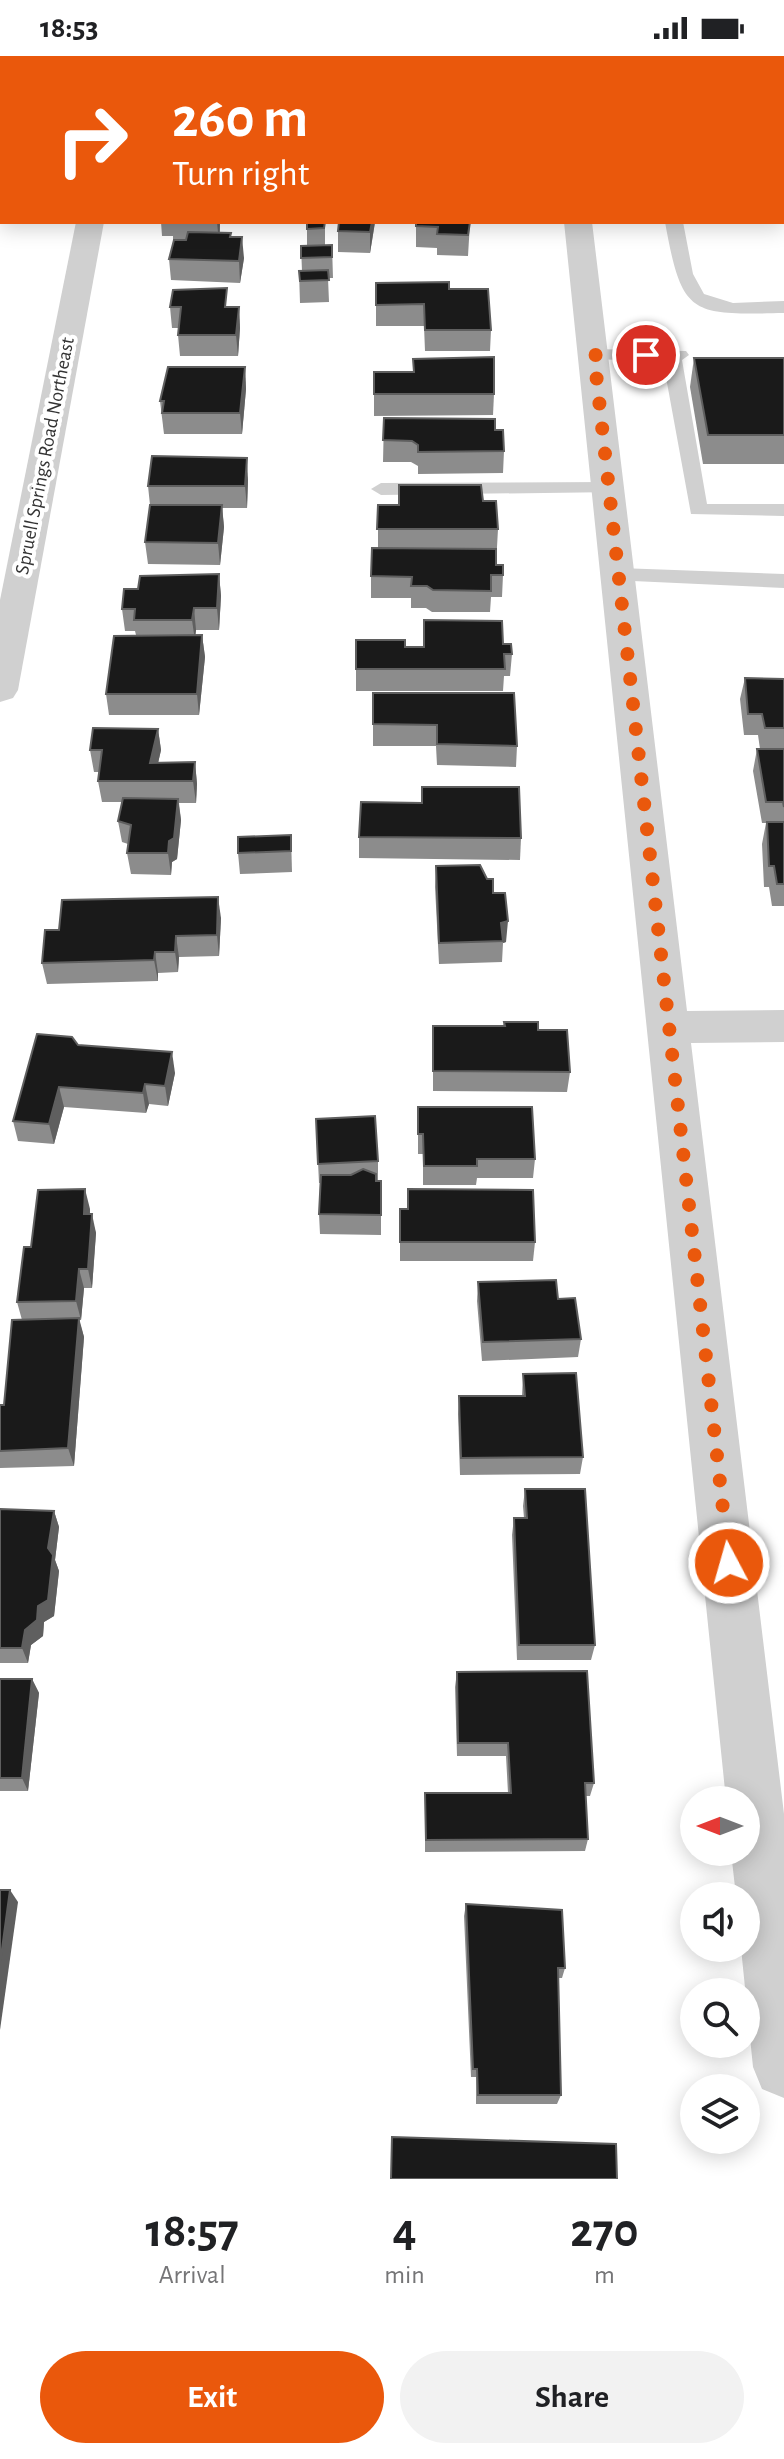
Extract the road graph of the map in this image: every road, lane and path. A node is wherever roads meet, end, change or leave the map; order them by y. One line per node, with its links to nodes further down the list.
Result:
1 (90, 224): 11 (street, Spruell Springs Road Northeast)
2 (578, 224): 5 (street)
3 (674, 224): 4 (lane)
4 (784, 307)
5 (594, 355): 6 (street); 8 (lane)
6 (610, 488): 7 (lane); 9 (street)
7 (381, 489)
8 (784, 510)
9 (619, 575): 10 (lane); 13 (street)
10 (784, 581)
11 (0, 690)
12 (784, 1026): 13 (street)
13 (670, 1027): 14 (street)
14 (784, 2067)

